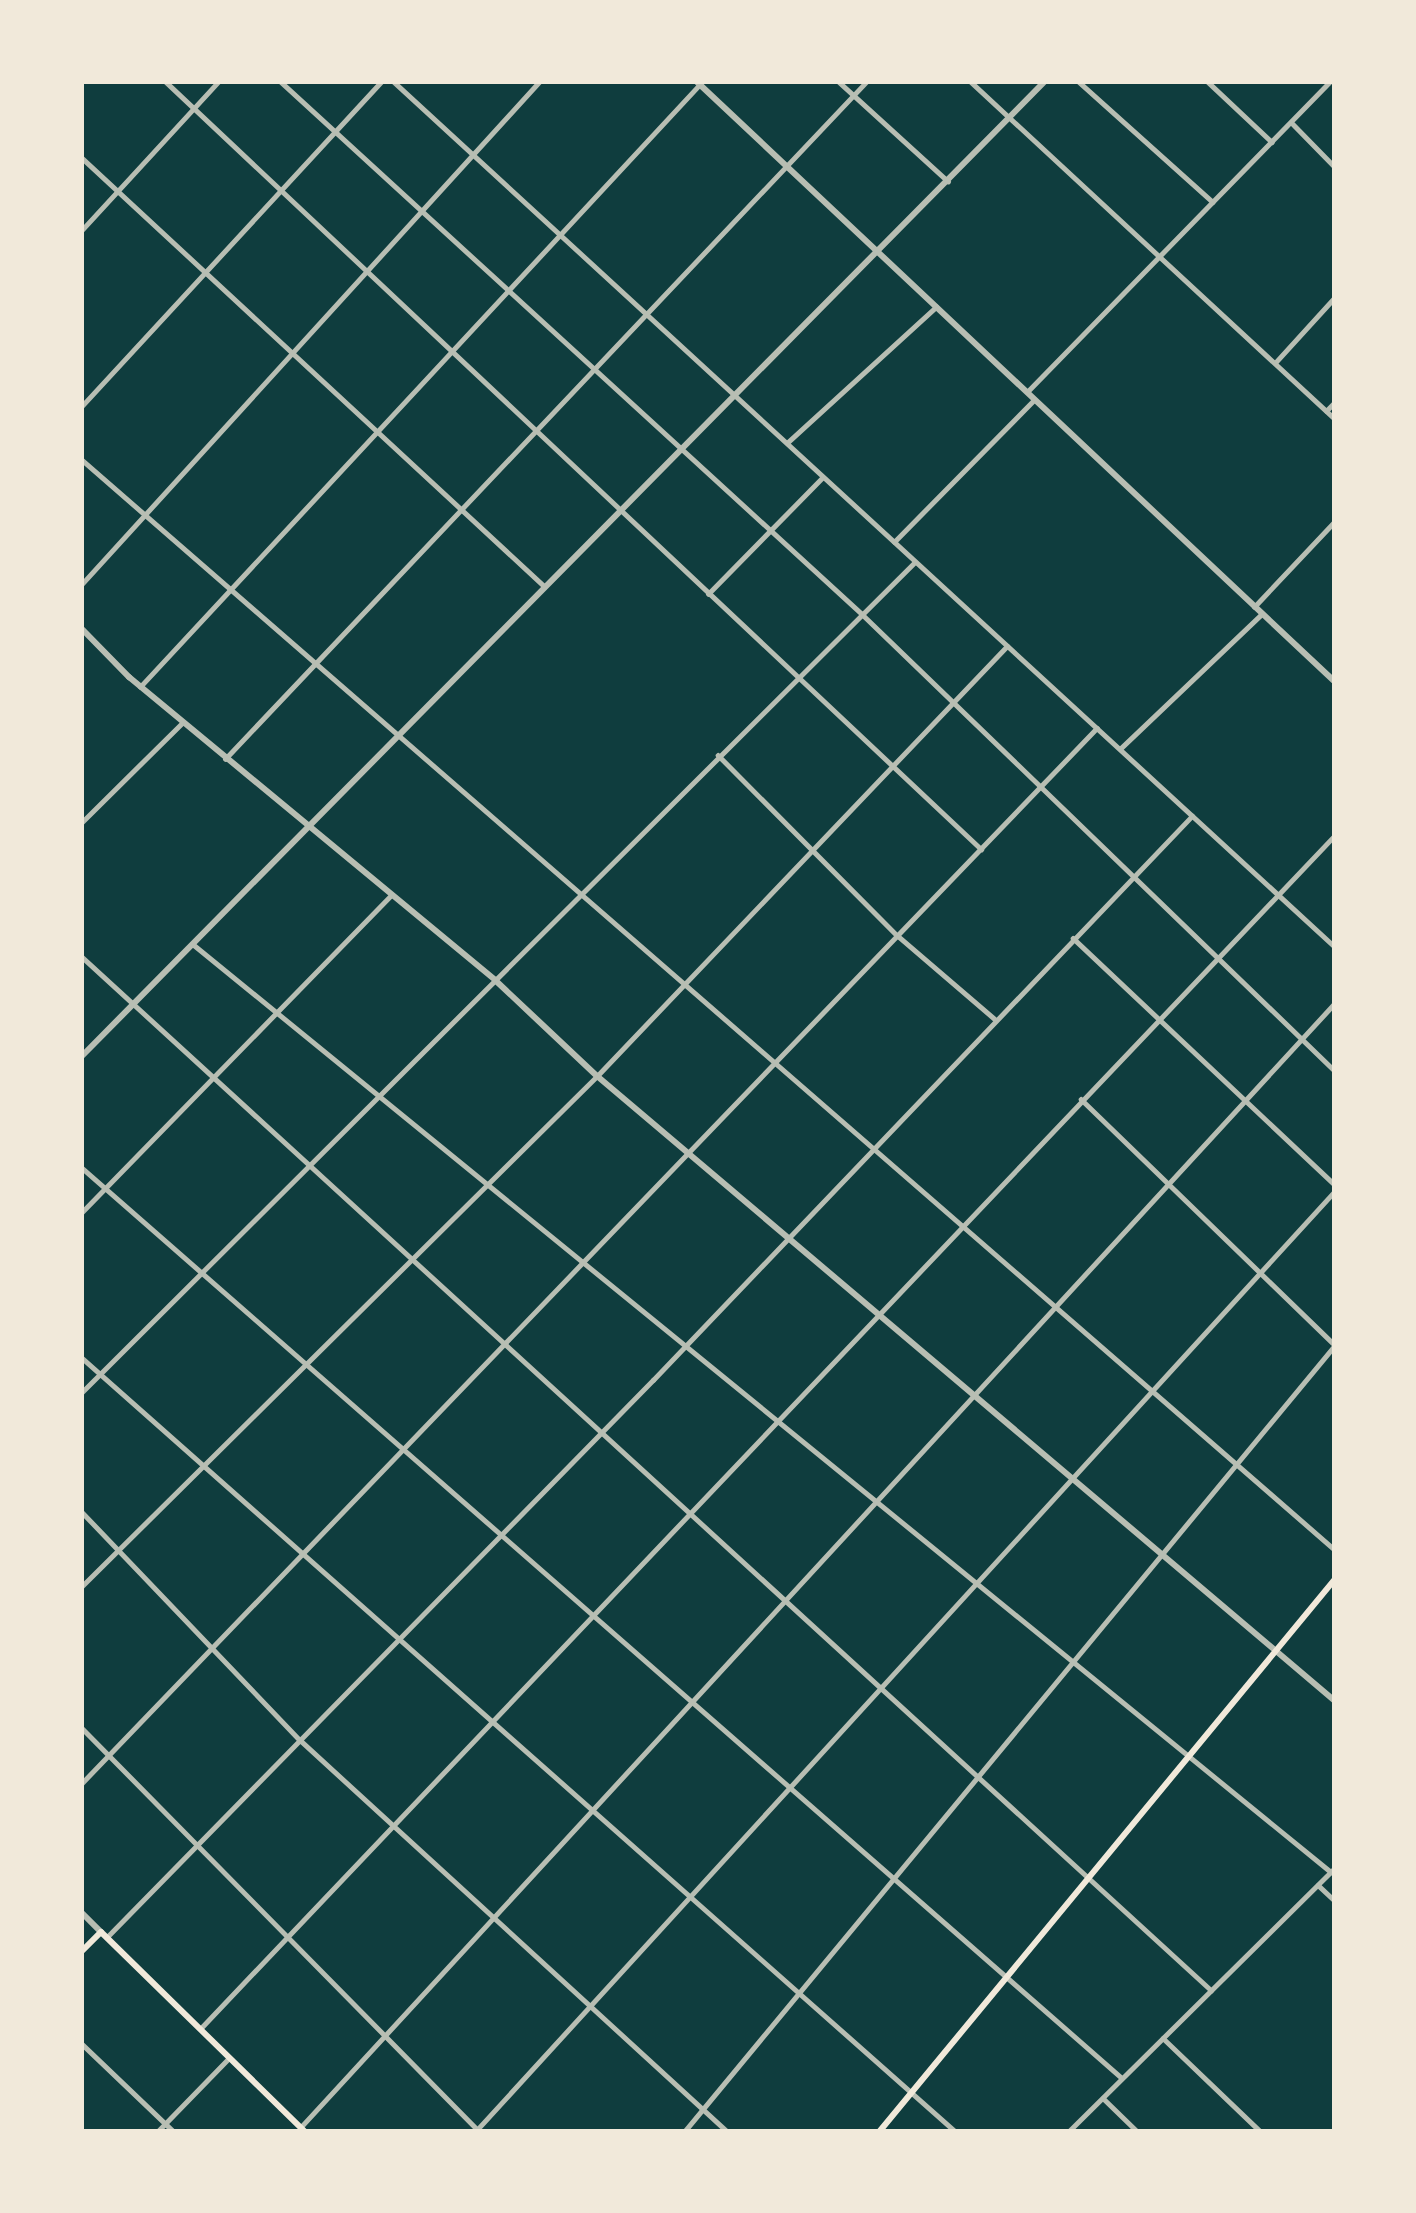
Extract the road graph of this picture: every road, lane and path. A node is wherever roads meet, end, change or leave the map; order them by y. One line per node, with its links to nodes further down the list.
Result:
1 (165, 81): 16 (street)
2 (218, 81): 16 (street)
3 (280, 81): 19 (street)
4 (382, 81): 19 (street)
5 (393, 81): 21 (street)
6 (540, 81): 21 (street)
7 (838, 81): 15 (street)
8 (867, 81): 15 (street)
9 (970, 81): 17 (street)
10 (1045, 81): 17 (street)
11 (1078, 81): 28 (street)
12 (1207, 81): 20 (street)
13 (1331, 81): 18 (street)
14 (700, 82): 24 (street); 31 (street)
15 (853, 94): 24 (street); 25 (street)
16 (194, 108): 26 (street); 27 (street)
17 (1009, 119): 25 (street); 33 (street)
18 (1291, 123): 20 (street); 23 (street)
19 (334, 133): 27 (street); 29 (street)
20 (1272, 142): 28 (street)
21 (473, 154): 29 (street); 31 (street)
22 (81, 157): 26 (street)
23 (1335, 167)
24 (789, 168): 32 (street); 39 (street)
25 (948, 181): 32 (street)
26 (119, 190): 30 (street); 35 (street)
27 (282, 190): 34 (street); 35 (street)
28 (1213, 202): 33 (street)
29 (422, 211): 34 (street); 36 (street)
30 (81, 231)
31 (560, 235): 36 (street); 39 (street)
32 (879, 253): 38 (street); 45 (street)
33 (1159, 257): 42 (street); 44 (street)
34 (369, 269): 40 (street); 41 (street)
35 (206, 273): 40 (street); 48 (street)
36 (509, 291): 41 (street); 43 (street)
37 (1335, 297): 42 (street)
38 (936, 308): 44 (street); 53 (street)
39 (650, 317): 43 (street); 45 (street)
40 (293, 352): 51 (street); 58 (street)
41 (452, 352): 51 (street); 52 (street)
42 (1275, 363): 49 (street)
43 (597, 373): 52 (street); 54 (street)
44 (1027, 392): 46 (street)
45 (736, 397): 53 (street); 54 (street)
46 (1034, 400): 62 (street); 68 (street)
47 (1335, 402): 49 (street)
48 (81, 407)
49 (1326, 411): 50 (street)
50 (1335, 419)
51 (376, 433): 57 (street); 65 (street)
52 (538, 434): 57 (street); 59 (street)
53 (787, 443): 56 (street)
54 (684, 450): 59 (street); 61 (street)
55 (81, 459): 58 (street)
56 (823, 477): 61 (street); 62 (street)
57 (463, 512): 66 (street); 73 (street)
58 (145, 514): 64 (street); 65 (street)
59 (621, 514): 66 (street); 67 (street)
60 (1335, 521): 68 (street)
61 (771, 531): 67 (street); 69 (street)
62 (895, 542): 63 (street)
63 (916, 562): 69 (street); 72 (street)
64 (81, 585)
65 (231, 589): 73 (street); 76 (street)
66 (547, 589): 80 (street)
67 (708, 594): 74 (street)
68 (1254, 607): 70 (street)
69 (862, 614): 74 (street); 77 (street)
70 (1262, 614): 75 (street); 81 (street)
71 (81, 628): 76 (street)
72 (1007, 646): 77 (street); 79 (street)
73 (317, 664): 80 (street); 83 (street)
74 (798, 676): 82 (street); 84 (street)
75 (1335, 682)
76 (140, 686): 78 (street)
77 (954, 702): 84 (street); 85 (street)
78 (182, 723): 83 (street); 87 (street)
79 (1097, 728): 81 (street); 85 (street)
80 (401, 737): 88 (street); 93 (street)
81 (1120, 749): 86 (street)
82 (718, 755): 90 (street); 93 (street)
83 (225, 760): 88 (street)
84 (893, 765): 90 (street); 91 (street)
85 (1042, 786): 91 (street); 92 (street)
86 (1192, 816): 92 (street); 94 (street)
87 (81, 823)
88 (309, 831): 95 (street); 98 (street)
89 (1335, 835): 94 (street)
90 (815, 847): 96 (street); 103 (street)
91 (981, 849): 96 (street)
92 (1133, 877): 97 (street); 101 (street)
93 (578, 892): 102 (street); 103 (street)
94 (1277, 895): 99 (street); 101 (street)
95 (390, 896): 102 (street); 106 (street)
96 (898, 936): 108 (street); 111 (street)
97 (1073, 938): 107 (street); 108 (street)
98 (194, 945): 105 (street); 106 (street)
99 (1335, 947)
100 (81, 956): 105 (street)
101 (1217, 957): 107 (street); 109 (street)
102 (495, 980): 113 (street); 115 (street)
103 (684, 984): 111 (street); 113 (street)
104 (1335, 1003): 109 (street)
105 (131, 1007): 110 (street); 114 (street)
106 (275, 1014): 114 (street); 115 (street)
107 (1159, 1018): 116 (street); 117 (street)
108 (995, 1019): 118 (street)
109 (1302, 1039): 112 (street); 117 (street)
110 (81, 1057)
111 (776, 1063): 118 (street); 119 (street)
112 (1335, 1071)
113 (596, 1076): 119 (street); 123 (street)
114 (212, 1080): 120 (street); 124 (street)
115 (377, 1098): 120 (street); 123 (street)
116 (1081, 1099): 122 (street); 127 (street)
117 (1244, 1101): 122 (street); 125 (street)
118 (872, 1147): 127 (street); 128 (street)
119 (688, 1154): 128 (street); 129 (street)
120 (310, 1165): 130 (street); 131 (street)
121 (81, 1167): 124 (street)
122 (1167, 1183): 132 (street); 133 (street)
123 (487, 1184): 129 (street); 130 (street)
124 (107, 1186): 126 (street); 131 (street)
125 (1335, 1188): 132 (street)
126 (81, 1213)
127 (960, 1224): 133 (street); 134 (street)
128 (786, 1236): 134 (street); 135 (street)
129 (586, 1261): 135 (street); 136 (street)
130 (409, 1262): 136 (street); 139 (street)
131 (203, 1271): 139 (street); 140 (street)
132 (1261, 1273): 137 (street); 142 (street)
133 (1053, 1305): 141 (street); 142 (street)
134 (876, 1312): 141 (street); 144 (street)
135 (687, 1344): 144 (street); 145 (street)
136 (505, 1345): 145 (street); 146 (street)
137 (1335, 1345): 147 (street)
138 (81, 1357): 140 (street)
139 (307, 1363): 146 (street); 148 (street)
140 (100, 1374): 143 (street); 148 (street)
141 (972, 1392): 149 (street); 150 (street)
142 (1153, 1392): 147 (street); 149 (street)
143 (81, 1393)
144 (774, 1420): 150 (street); 152 (street)
145 (600, 1435): 152 (street); 153 (street)
146 (404, 1450): 153 (street); 157 (street)
147 (1232, 1461): 155 (street); 156 (street)
148 (204, 1466): 154 (street); 157 (street)
149 (1075, 1479): 155 (street); 159 (street)
150 (875, 1499): 159 (street); 161 (street)
151 (81, 1510): 154 (street)
152 (686, 1514): 161 (street); 162 (street)
153 (502, 1535): 162 (street); 163 (street)
154 (118, 1550): 160 (street); 164 (street)
155 (1161, 1550): 165 (street); 166 (street)
156 (1335, 1550)
157 (304, 1554): 163 (street); 164 (street)
158 (1335, 1579): 165 (main road)
159 (976, 1586): 166 (street); 167 (street)
160 (81, 1587)
161 (784, 1598): 167 (street); 168 (street)
162 (591, 1614): 168 (street); 170 (street)
163 (400, 1639): 170 (street); 172 (street)
164 (212, 1648): 172 (street); 173 (street)
165 (1277, 1648): 169 (street); 174 (main road)
166 (1071, 1660): 174 (street); 175 (street)
167 (881, 1690): 175 (street); 177 (street)
168 (693, 1698): 177 (street); 178 (street)
169 (1335, 1701)
170 (492, 1720): 178 (street); 179 (street)
171 (81, 1726): 173 (street)
172 (300, 1740): 179 (street); 180 (street)
173 (110, 1754): 176 (street); 180 (street)
174 (1189, 1757): 181 (street); 183 (main road)
175 (974, 1778): 182 (street); 183 (street)
176 (81, 1784)
177 (790, 1789): 182 (street); 185 (street)
178 (592, 1808): 185 (street); 188 (street)
179 (392, 1826): 188 (street); 189 (street)
180 (201, 1841): 189 (street); 190 (street)
181 (1333, 1870): 184 (street)
182 (892, 1878): 192 (street); 194 (street)
183 (1086, 1880): 192 (main road); 193 (street)
184 (1318, 1885): 186 (street); 193 (street)
185 (692, 1896): 194 (street); 195 (street)
186 (1335, 1901)
187 (81, 1912): 190 (street)
188 (496, 1913): 195 (street); 197 (street)
189 (292, 1932): 196 (street); 197 (street)
190 (104, 1934): 191 (main road); 196 (main road)
191 (81, 1952)
192 (1006, 1978): 201 (street); 202 (main road)
193 (1211, 1990): 198 (street)
194 (800, 1991): 202 (street); 204 (street)
195 (592, 2005): 204 (street); 207 (street)
196 (200, 2029): 200 (main road)
197 (388, 2032): 206 (street); 207 (street)
198 (1163, 2038): 201 (street); 216 (street)
199 (81, 2043): 205 (street)
200 (229, 2058): 205 (street); 206 (main road)
201 (1122, 2078): 203 (street)
202 (913, 2091): 212 (main road); 213 (street)
203 (1102, 2098): 214 (street); 215 (street)
204 (704, 2109): 210 (street); 211 (street)
205 (165, 2123): 208 (street); 209 (street)
206 (303, 2130)
207 (478, 2131)
208 (157, 2132)
209 (174, 2132)
210 (685, 2132)
211 (728, 2132)
212 (879, 2132)
213 (956, 2132)
214 (1068, 2132)
215 (1138, 2132)
216 (1261, 2132)

